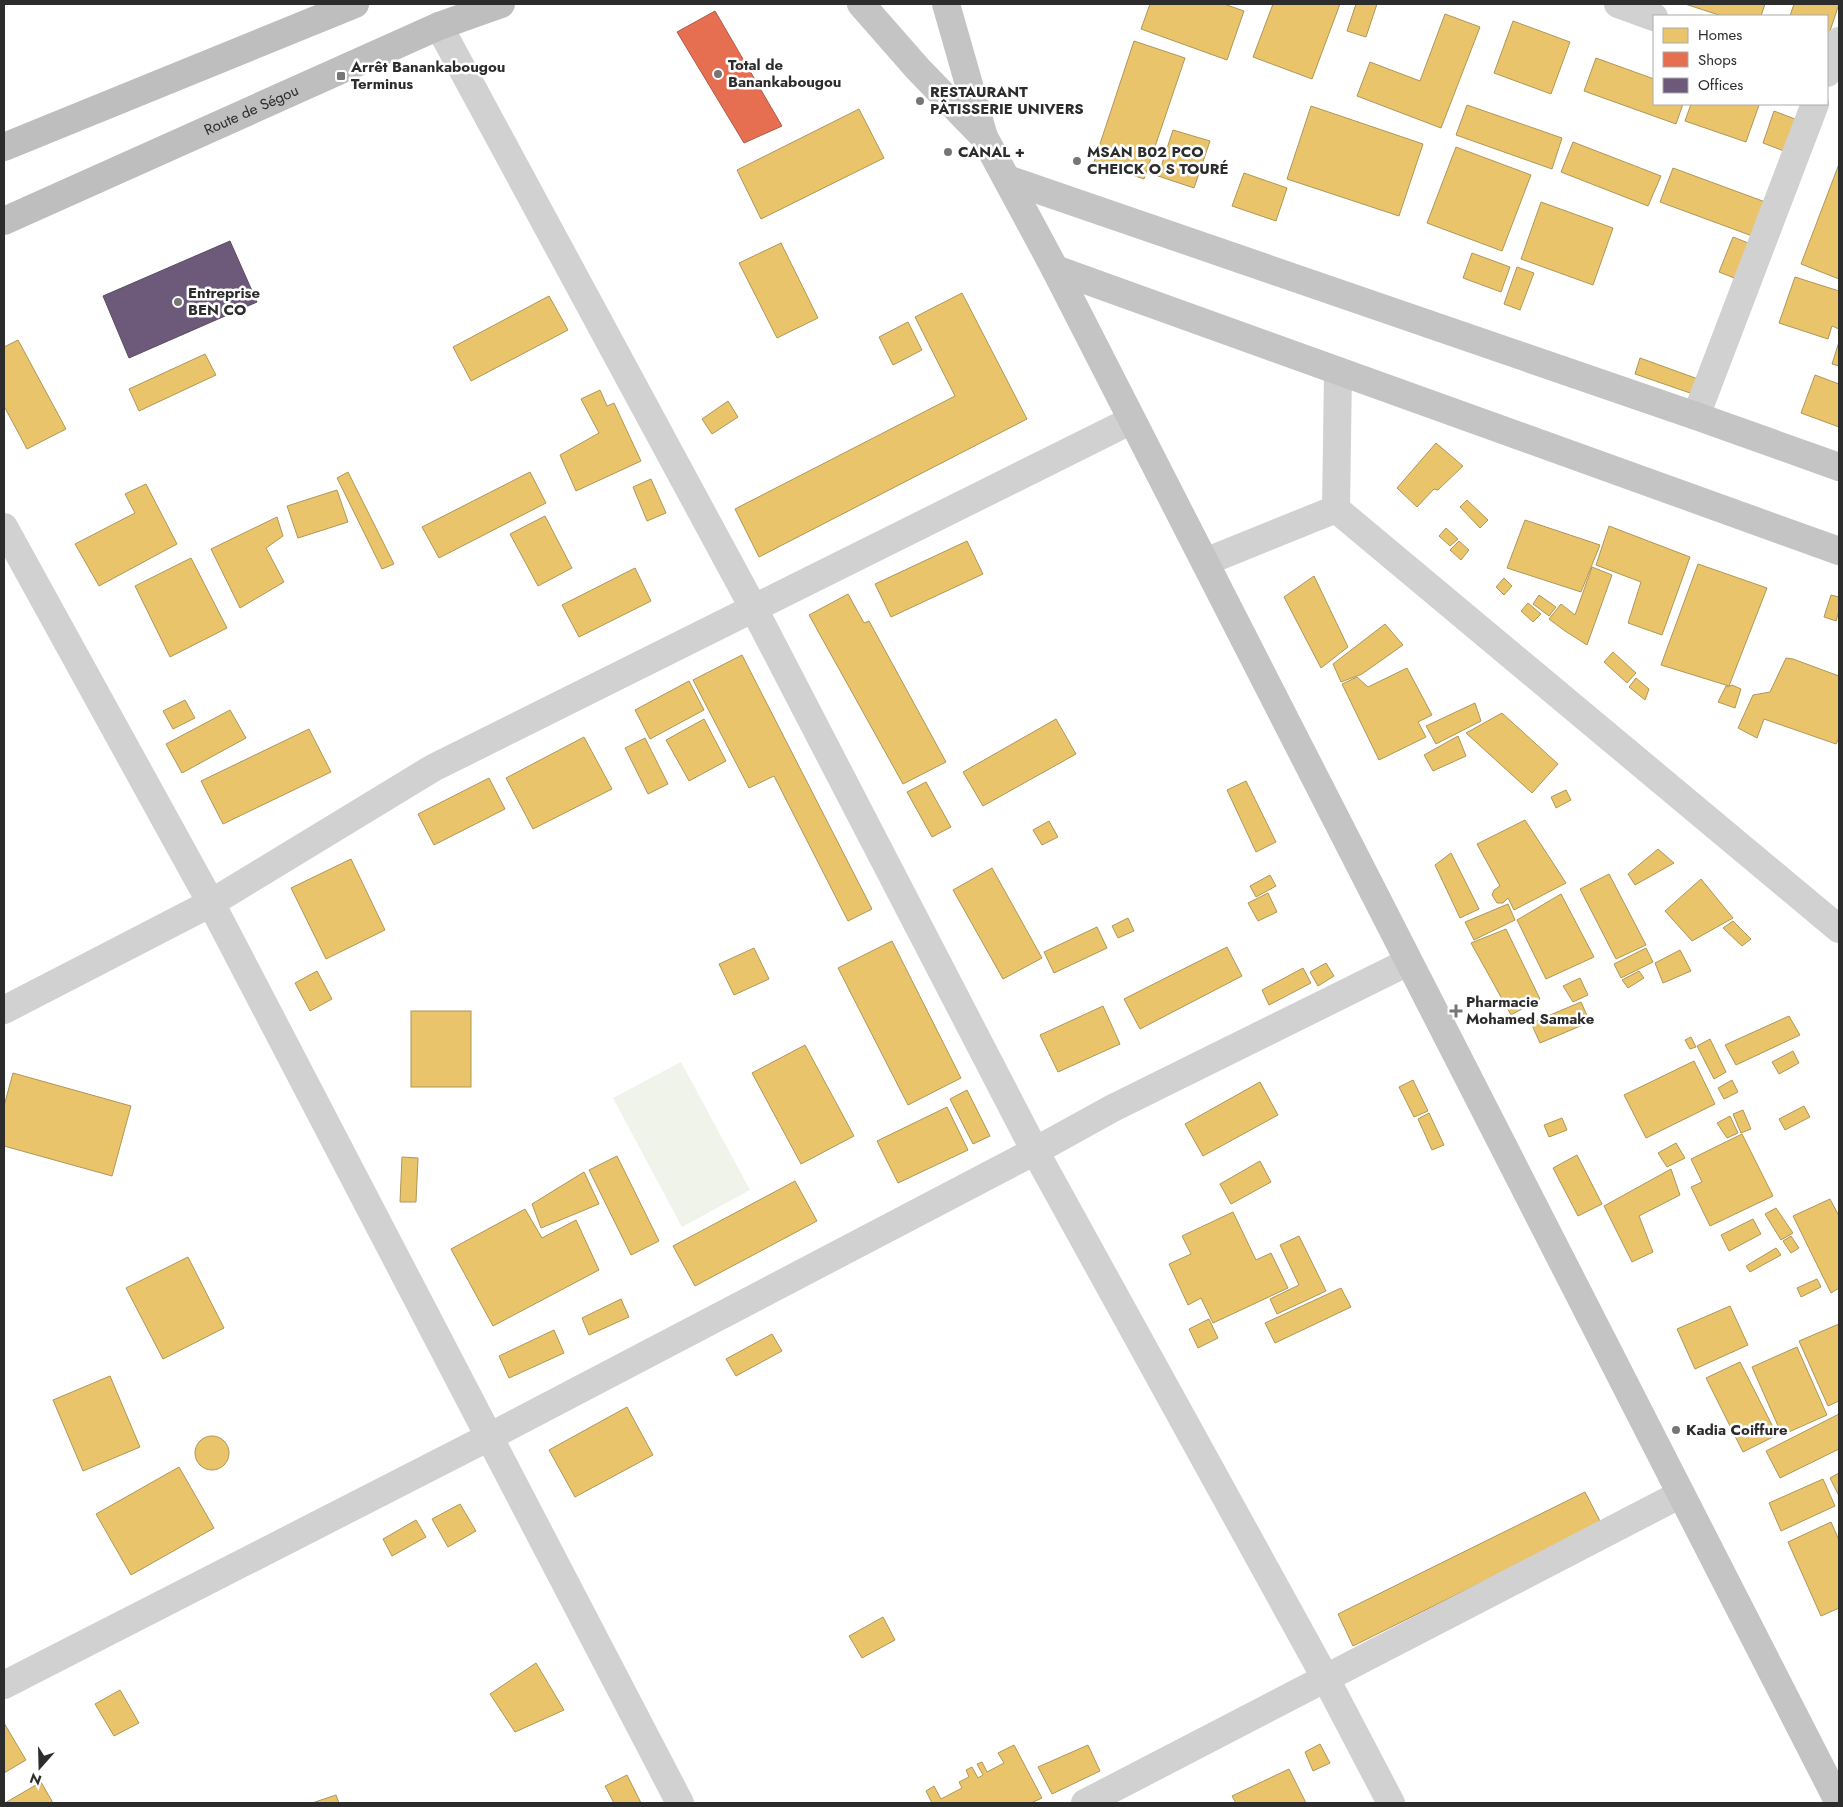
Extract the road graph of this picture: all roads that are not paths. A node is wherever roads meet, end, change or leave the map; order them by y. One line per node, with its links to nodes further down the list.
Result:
1 (355, 4): 12 (highway)
2 (501, 4): 7 (highway, Route de Ségou)
3 (861, 4): 11 (main road)
4 (946, 4): 11 (main road)
5 (1618, 4): 6 (street)
6 (1653, 17)
7 (438, 26): 14 (highway, Route de Ségou); 24 (street)
8 (1839, 40): 9 (street)
9 (1828, 70)
10 (1815, 105): 17 (street)
11 (984, 137): 13 (main road)
12 (4, 147)
13 (1007, 179): 15 (main road); 17 (main road)
14 (4, 222)
15 (1055, 269): 16 (main road); 18 (main road)
16 (1338, 371): 20 (street); 22 (main road)
17 (1696, 416): 19 (main road)
18 (1132, 420): 23 (main road); 24 (street)
19 (1839, 466)
20 (1336, 509): 23 (street); 26 (street)
21 (4, 527): 25 (street)
22 (1839, 551)
23 (1205, 562): 27 (main road)
24 (754, 609): 25 (street); 29 (street)
25 (211, 903): 28 (street); 30 (street)
26 (1839, 929)
27 (1408, 962): 29 (street); 31 (main road)
28 (4, 1010)
29 (1035, 1151): 30 (street); 32 (street)
30 (489, 1438): 33 (street); 34 (street)
31 (1681, 1494): 32 (street); 37 (main road)
32 (1326, 1679): 35 (street); 36 (street)
33 (4, 1685)
34 (680, 1803)
35 (1085, 1803)
36 (1392, 1803)
37 (1839, 1803)

